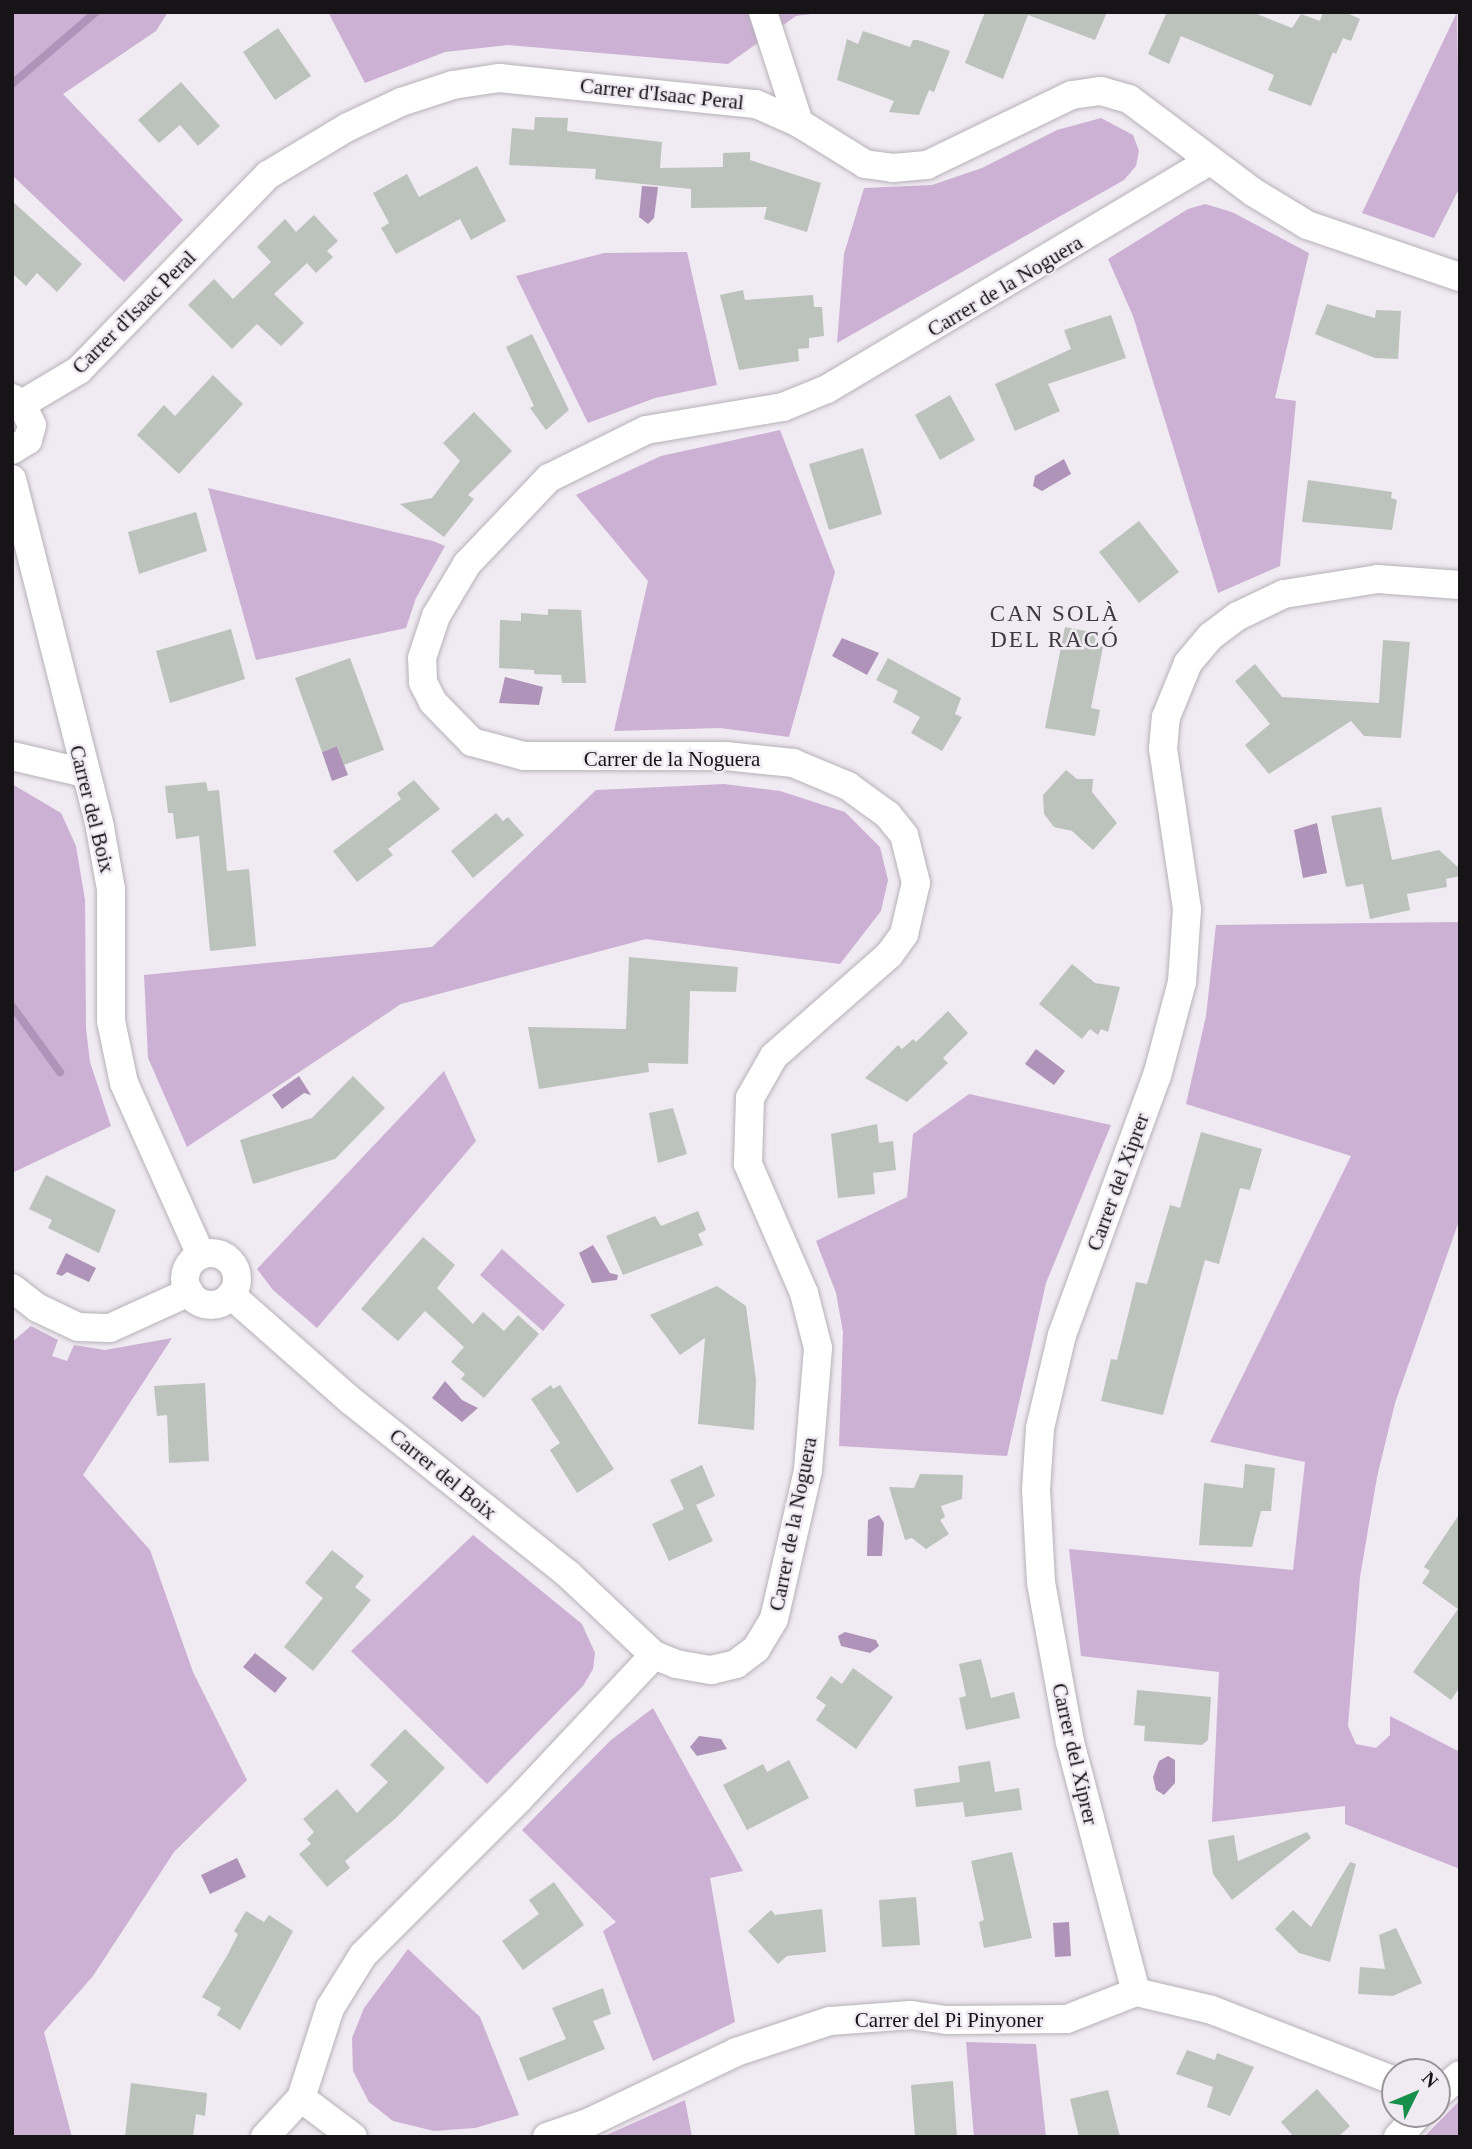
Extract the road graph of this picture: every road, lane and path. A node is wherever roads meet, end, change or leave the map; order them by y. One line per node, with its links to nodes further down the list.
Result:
1 (766, 24): 2 (street)
2 (799, 123): 3 (street, Carrer d'Isaac Peral); 5 (street, Carrer d'Isaac Peral)
3 (1210, 161): 4 (street, Carrer d'Isaac Peral); 15 (street, Carrer de la Noguera)
4 (1460, 277)
5 (17, 401): 6 (street)
6 (12, 450)
7 (12, 479): 10 (street, Carrer del Boix)
8 (1460, 585): 16 (street, Carrer del Xiprer)
9 (12, 756): 10 (street)
10 (85, 774): 11 (street, Carrer del Boix)
11 (201, 1255): 13 (street); 14 (street)
12 (12, 1287): 13 (street)
13 (189, 1292): 14 (street)
14 (231, 1295): 15 (street, Carrer del Boix)
15 (654, 1655): 18 (street)
16 (1136, 1992): 17 (street); 21 (street, Carrer del Pi Pinyoner)
17 (1381, 2076)
18 (301, 2098): 19 (street); 20 (street)
19 (265, 2137)
20 (353, 2137)
21 (547, 2137)

